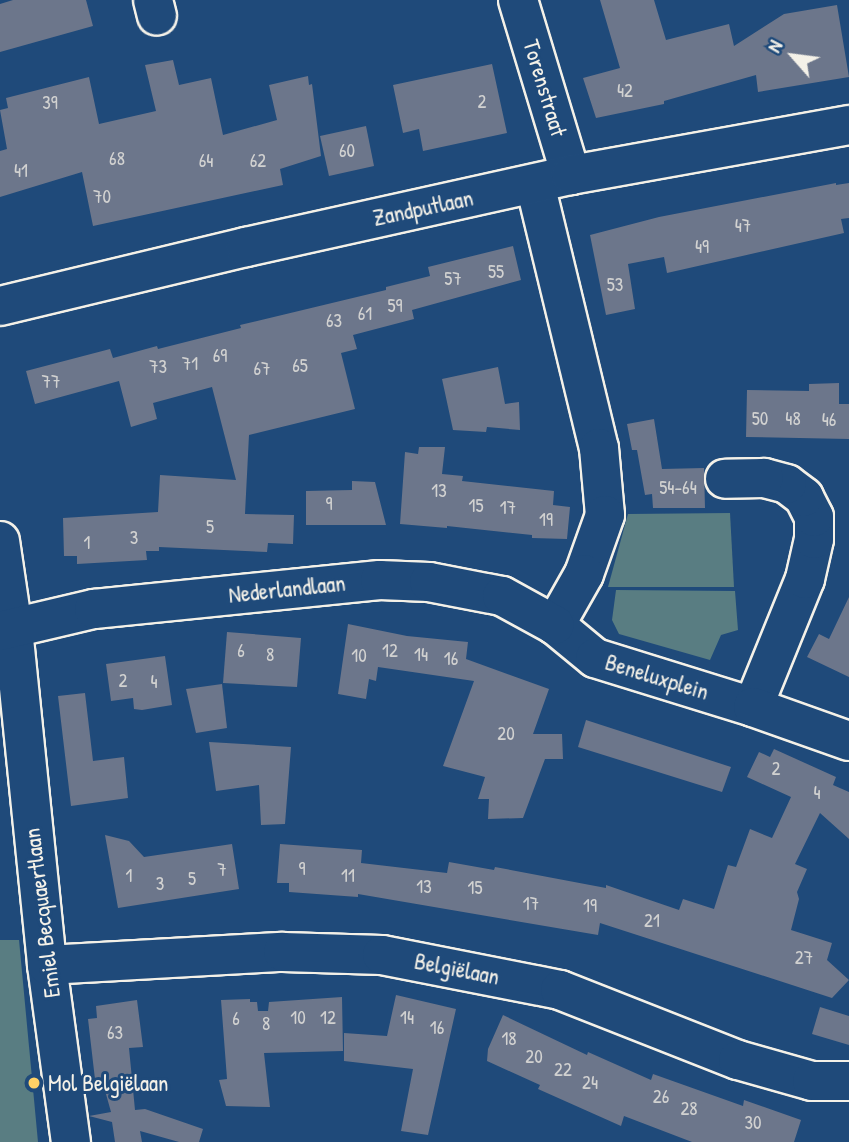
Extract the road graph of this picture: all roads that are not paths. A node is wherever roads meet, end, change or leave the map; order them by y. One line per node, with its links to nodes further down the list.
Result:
1 (518, 0): 3 (street, Torenstraat)
2 (849, 125): 3 (street, Zandputlaan)
3 (553, 180): 4 (street, Zandputlaan); 7 (street)
4 (0, 306)
5 (724, 479): 10 (street)
6 (0, 541): 8 (street, Emiel Becquaertlaan)
7 (555, 625): 8 (street, Nederlandlaan); 10 (street, Beneluxplein)
8 (6, 630): 9 (street, Emiel Becquaertlaan)
9 (9, 687): 12 (street, Emiel Becquaertlaan)
10 (753, 707): 11 (street, Beneluxplein)
11 (849, 741)
12 (47, 965): 13 (street, Belgiëlaan); 14 (street, Emiel Becquaertlaan)
13 (849, 1080)
14 (71, 1142)

